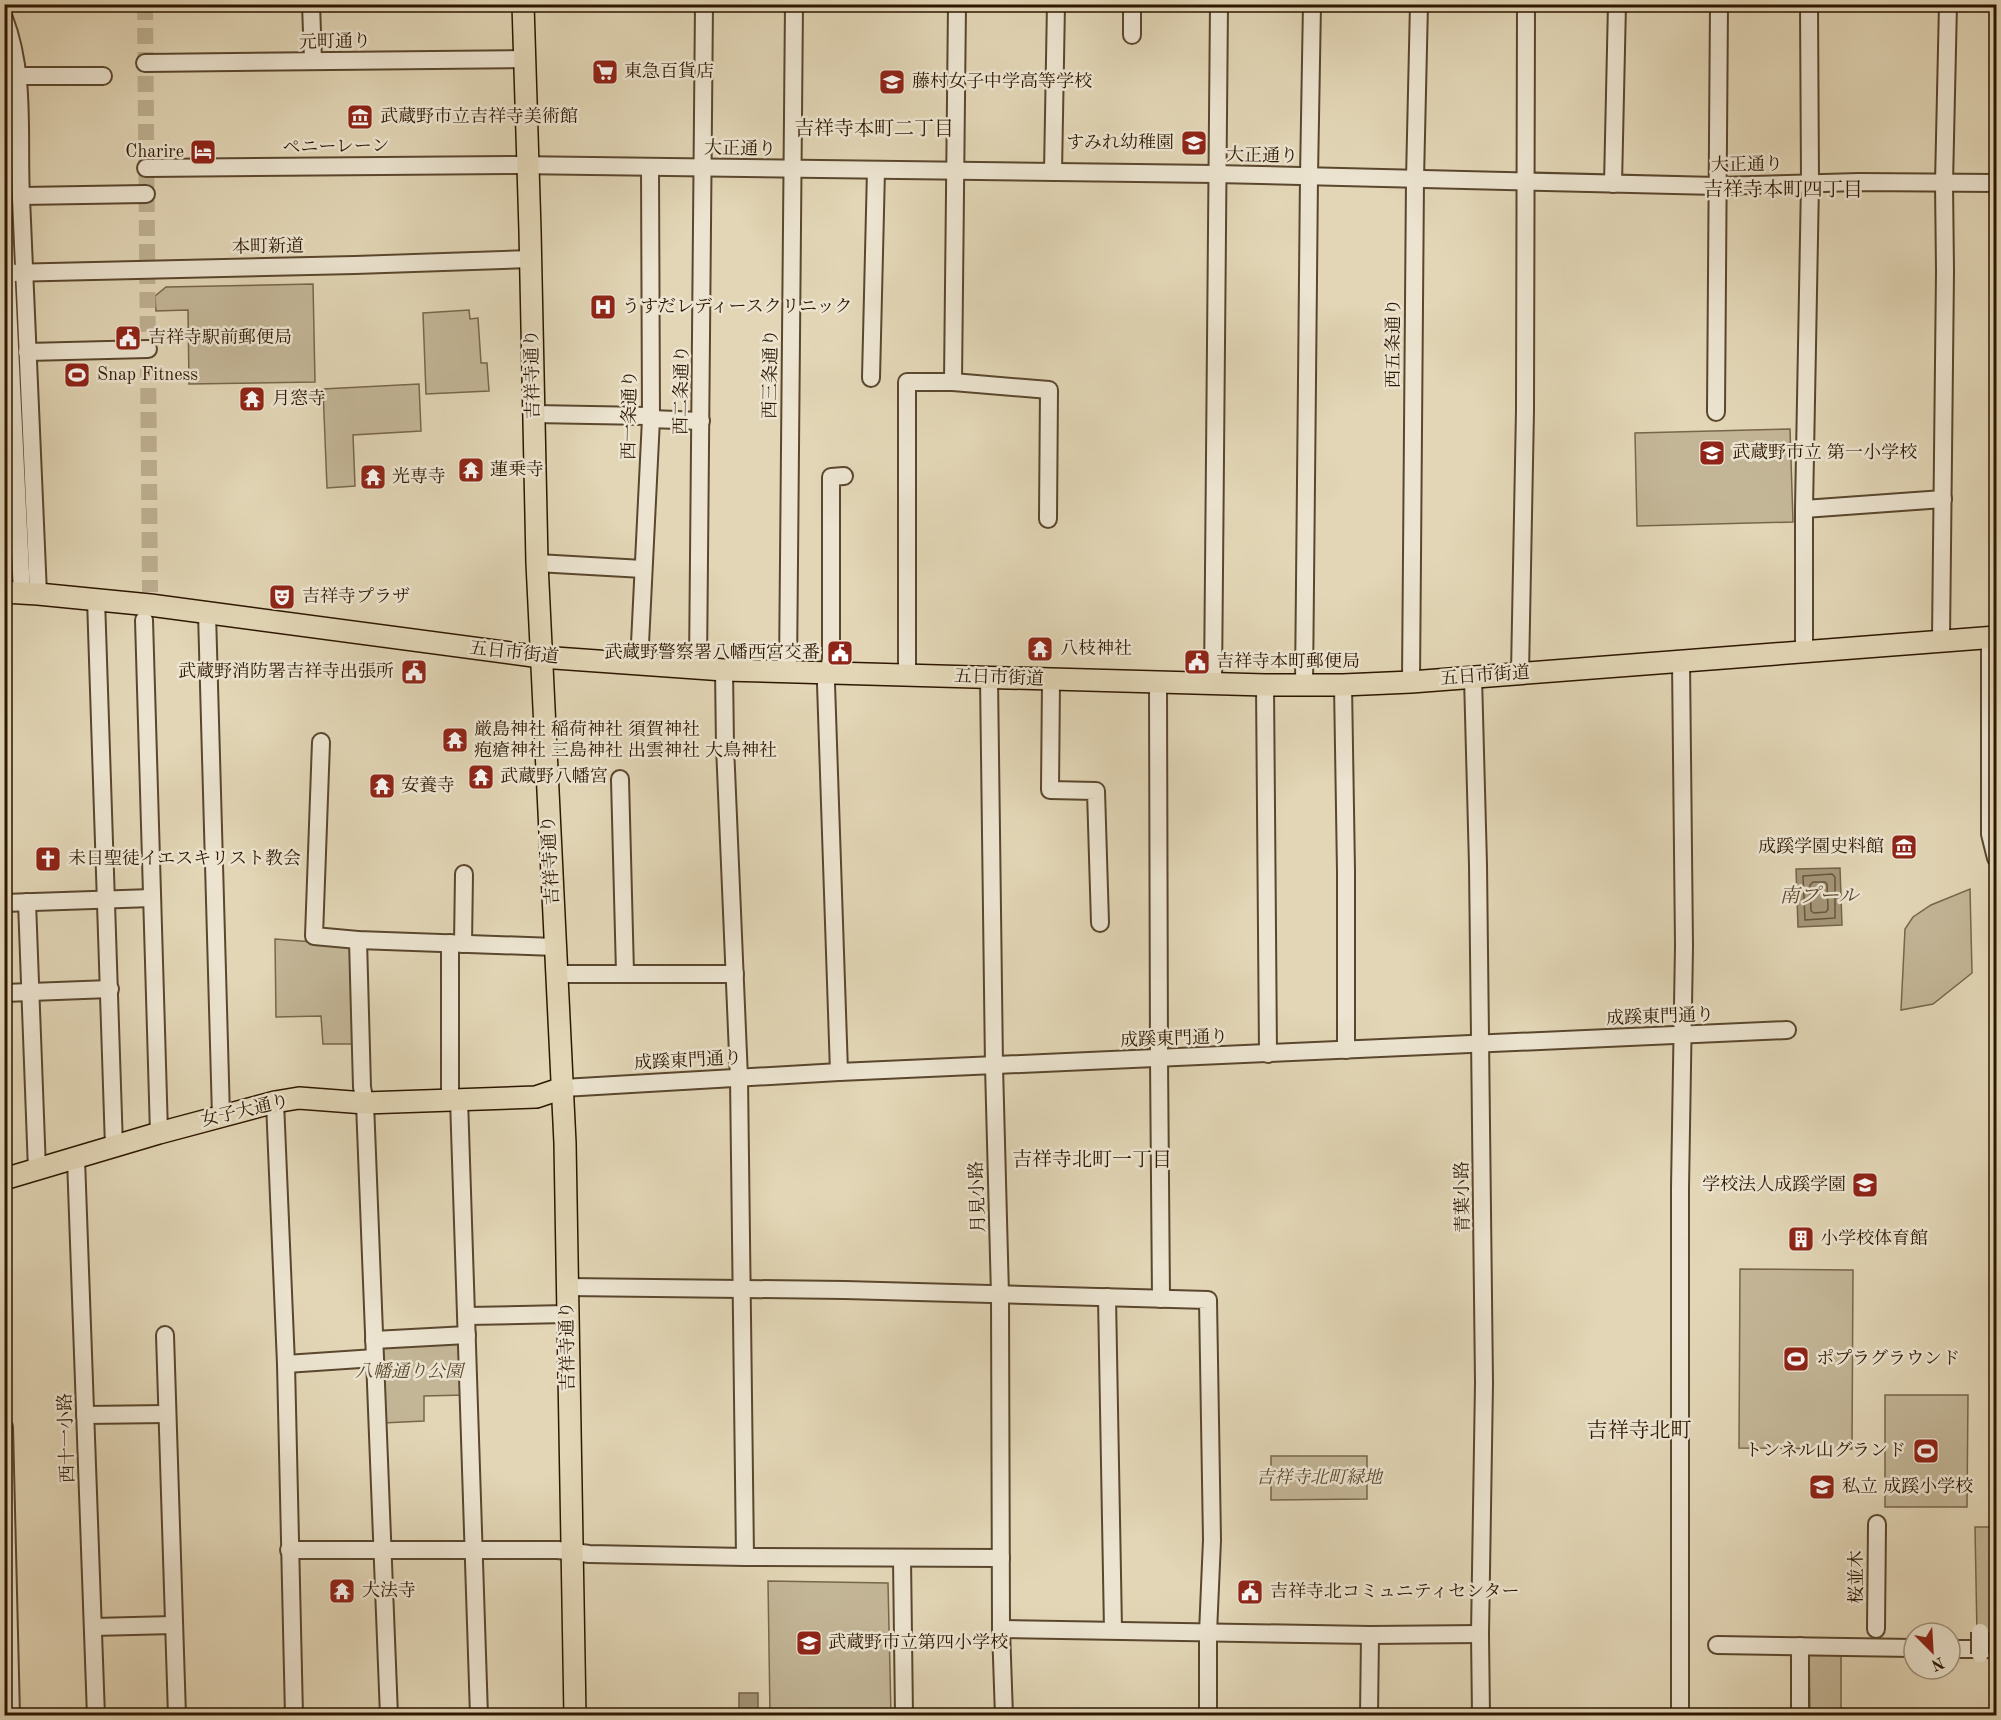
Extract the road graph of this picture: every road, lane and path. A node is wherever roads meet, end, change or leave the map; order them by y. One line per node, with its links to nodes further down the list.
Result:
1 (311, 4): 19 (street)
2 (523, 4): 18 (main road, 吉祥寺通り)
3 (704, 4): 26 (street, 西二条通り)
4 (794, 4): 27 (street, 西三条通り)
5 (957, 4): 29 (street)
6 (1056, 4): 30 (street)
7 (1132, 4): 17 (street)
8 (1219, 4): 31 (street)
9 (1312, 4): 32 (street)
10 (1419, 4): 33 (street, 西五条通り)
11 (1526, 4): 34 (street)
12 (1617, 4): 38 (street)
13 (1719, 4): 39 (street)
14 (1809, 4): 35 (street)
15 (1948, 4): 36 (street)
16 (4, 18): 21 (street)
17 (1132, 35)
18 (524, 59): 19 (street, 元町通り); 23 (main road, 吉祥寺通り)
19 (313, 61): 20 (street, 元町通り)
20 (145, 63)
21 (19, 76): 22 (street); 41 (street)
22 (103, 76)
23 (527, 166): 24 (street, 大正通り); 25 (street, ペニーレーン); 43 (main road, 吉祥寺通り)
24 (650, 167): 26 (street, 大正通り); 52 (street, 西一条通り)
25 (146, 168)
26 (704, 168): 27 (street, 大正通り); 53 (street, 西二条通り)
27 (793, 169): 28 (street, 大正通り); 72 (street, 西三条通り)
28 (876, 170): 29 (street, 大正通り); 48 (street)
29 (955, 171): 30 (street, 大正通り); 49 (street)
30 (1053, 172): 31 (street, 大正通り)
31 (1216, 174): 32 (street, 大正通り); 81 (street)
32 (1308, 176): 33 (street, 大正通り); 84 (street)
33 (1415, 179): 34 (street, 大正通り); 79 (street, 西五条通り)
34 (1526, 182): 38 (street, 大正通り); 74 (street)
35 (1810, 183): 36 (street, 大正通り); 39 (street, 大正通り); 56 (street)
36 (1944, 183): 37 (street, 大正通り); 55 (street)
37 (1996, 183)
38 (1613, 184): 39 (street, 大正通り)
39 (1718, 186): 50 (street)
40 (146, 194): 41 (street)
41 (21, 196): 44 (street)
42 (4, 223): 45 (street)
43 (530, 259): 44 (street, 本町新道); 51 (main road, 吉祥寺通り)
44 (25, 272): 45 (street, 本町新道); 47 (street)
45 (7, 273): 47 (street)
46 (148, 349): 47 (street)
47 (14, 353): 60 (street)
48 (871, 378)
49 (953, 382): 57 (street); 75 (street)
50 (1716, 412)
51 (534, 414): 52 (street); 58 (main road, 吉祥寺通り)
52 (651, 419): 53 (street); 59 (street, 西一条通り)
53 (701, 421): 70 (street, 西二条通り)
54 (844, 476): 73 (street)
55 (1942, 499): 56 (street); 65 (street)
56 (1804, 509): 66 (street)
57 (1048, 519)
58 (537, 563): 59 (street); 67 (main road, 吉祥寺通り)
59 (643, 569): 69 (street, 西一条通り)
60 (21, 593): 61 (main road, 五日市街道)
61 (96, 599): 62 (main road, 五日市街道); 91 (street)
62 (148, 605): 63 (main road, 五日市街道); 90 (street)
63 (207, 613): 67 (main road, 五日市街道); 117 (street)
64 (1993, 637): 65 (main road, 五日市街道); 87 (street)
65 (1941, 640): 66 (main road, 五日市街道)
66 (1804, 651): 68 (main road, 五日市街道)
67 (541, 657): 69 (main road, 五日市街道); 97 (main road, 吉祥寺通り)
68 (1681, 661): 74 (main road, 五日市街道); 105 (street)
69 (639, 664): 70 (main road, 五日市街道)
70 (698, 668): 71 (main road, 五日市街道)
71 (724, 669): 72 (main road, 五日市街道); 100 (street)
72 (788, 672): 73 (main road, 五日市街道)
73 (828, 673): 75 (main road, 五日市街道); 111 (street)
74 (1520, 673): 77 (main road, 五日市街道)
75 (907, 674): 76 (main road, 五日市街道)
76 (989, 677): 78 (main road, 五日市街道); 110 (street, 月見小路)
77 (1473, 677): 79 (main road, 五日市街道); 106 (street, 青葉小路)
78 (1051, 680): 80 (main road, 五日市街道); 94 (street)
79 (1411, 682): 83 (main road, 五日市街道)
80 (1158, 683): 81 (main road, 五日市街道); 109 (street)
81 (1213, 684): 82 (main road, 五日市街道)
82 (1265, 685): 84 (main road, 五日市街道); 108 (street)
83 (1342, 685): 84 (main road, 五日市街道); 107 (street)
84 (1305, 686)
85 (321, 742): 95 (street)
86 (620, 779): 98 (street)
87 (1993, 834): 88 (street)
88 (1996, 858)
89 (464, 874): 96 (street)
90 (152, 898): 91 (street); 118 (street)
91 (105, 900): 92 (street); 101 (street)
92 (27, 902): 93 (street); 102 (street)
93 (4, 903)
94 (1100, 923)
95 (358, 940): 96 (street); 116 (street)
96 (456, 944): 97 (street); 114 (street)
97 (555, 947): 99 (main road, 吉祥寺通り)
98 (625, 973): 99 (street); 100 (street)
99 (556, 974): 113 (main road, 吉祥寺通り)
100 (735, 974): 112 (street)
101 (110, 989): 102 (street); 119 (street)
102 (32, 992): 103 (street); 121 (street)
103 (4, 993)
104 (1787, 1030): 105 (street, 成蹊東門通り)
105 (1682, 1036): 106 (street, 成蹊東門通り); 172 (street)
106 (1481, 1045): 107 (street, 成蹊東門通り); 153 (street, 青葉小路)
107 (1346, 1050): 108 (street, 成蹊東門通り)
108 (1268, 1054): 109 (street, 成蹊東門通り)
109 (1159, 1059): 110 (street, 成蹊東門通り); 127 (street)
110 (994, 1066): 111 (street, 成蹊東門通り); 125 (street, 月見小路)
111 (839, 1072): 112 (street, 成蹊東門通り)
112 (739, 1078): 113 (street, 成蹊東門通り); 124 (street)
113 (563, 1088): 114 (main road, 女子大通り); 123 (main road, 吉祥寺通り)
114 (455, 1099): 116 (main road, 女子大通り); 129 (street)
115 (274, 1102): 116 (main road, 女子大通り); 117 (main road, 女子大通り); 134 (street)
116 (365, 1102): 132 (street)
117 (220, 1116): 118 (main road, 女子大通り)
118 (159, 1133): 119 (main road, 女子大通り)
119 (114, 1147): 120 (main road, 女子大通り)
120 (76, 1159): 121 (main road, 女子大通り); 136 (street, 西十一小路)
121 (37, 1170): 122 (main road, 女子大通り)
122 (4, 1179)
123 (567, 1287): 124 (street); 128 (main road, 吉祥寺通り)
124 (742, 1289): 125 (street); 143 (street)
125 (1000, 1295): 126 (street); 145 (street, 月見小路)
126 (1107, 1298): 127 (street); 150 (street)
127 (1161, 1299): 152 (street)
128 (566, 1314): 129 (street); 142 (main road, 吉祥寺通り)
129 (467, 1316): 131 (street)
130 (165, 1335): 135 (street)
131 (467, 1335): 132 (street); 141 (street)
132 (374, 1340): 133 (street)
133 (375, 1358): 134 (street); 140 (street)
134 (286, 1364): 139 (street)
135 (167, 1414): 136 (street); 146 (street)
136 (85, 1415): 147 (street, 西十一小路)
137 (4, 1427): 160 (street)
138 (1876, 1524): 149 (street, 桜並木)
139 (289, 1550): 140 (street); 163 (street)
140 (382, 1550): 141 (street); 164 (street)
141 (474, 1551): 142 (street); 165 (street)
142 (573, 1552): 143 (street); 166 (main road, 吉祥寺通り)
143 (746, 1557): 144 (street)
144 (902, 1558): 145 (street); 167 (street)
145 (1000, 1558): 148 (street, 月見小路)
146 (174, 1624): 147 (street); 162 (street)
147 (93, 1627): 161 (street, 西十一小路)
148 (1001, 1629): 150 (street); 168 (street, 月見小路)
149 (1876, 1629)
150 (1113, 1630): 152 (street)
151 (1980, 1632): 159 (street, bridge)
152 (1208, 1633): 154 (street); 169 (street)
153 (1480, 1634): 154 (street); 171 (street, 青葉小路)
154 (1370, 1635): 170 (street)
155 (1717, 1645): 156 (street)
156 (1800, 1646): 157 (street); 173 (street)
157 (1902, 1648)
158 (1962, 1649): 159 (street)
159 (1988, 1652)
160 (11, 1716)
161 (96, 1716)
162 (177, 1716)
163 (294, 1716)
164 (389, 1716)
165 (479, 1716)
166 (576, 1716)
167 (904, 1716)
168 (1004, 1716)
169 (1208, 1716)
170 (1369, 1716)
171 (1481, 1716)
172 (1680, 1716)
173 (1800, 1716)

